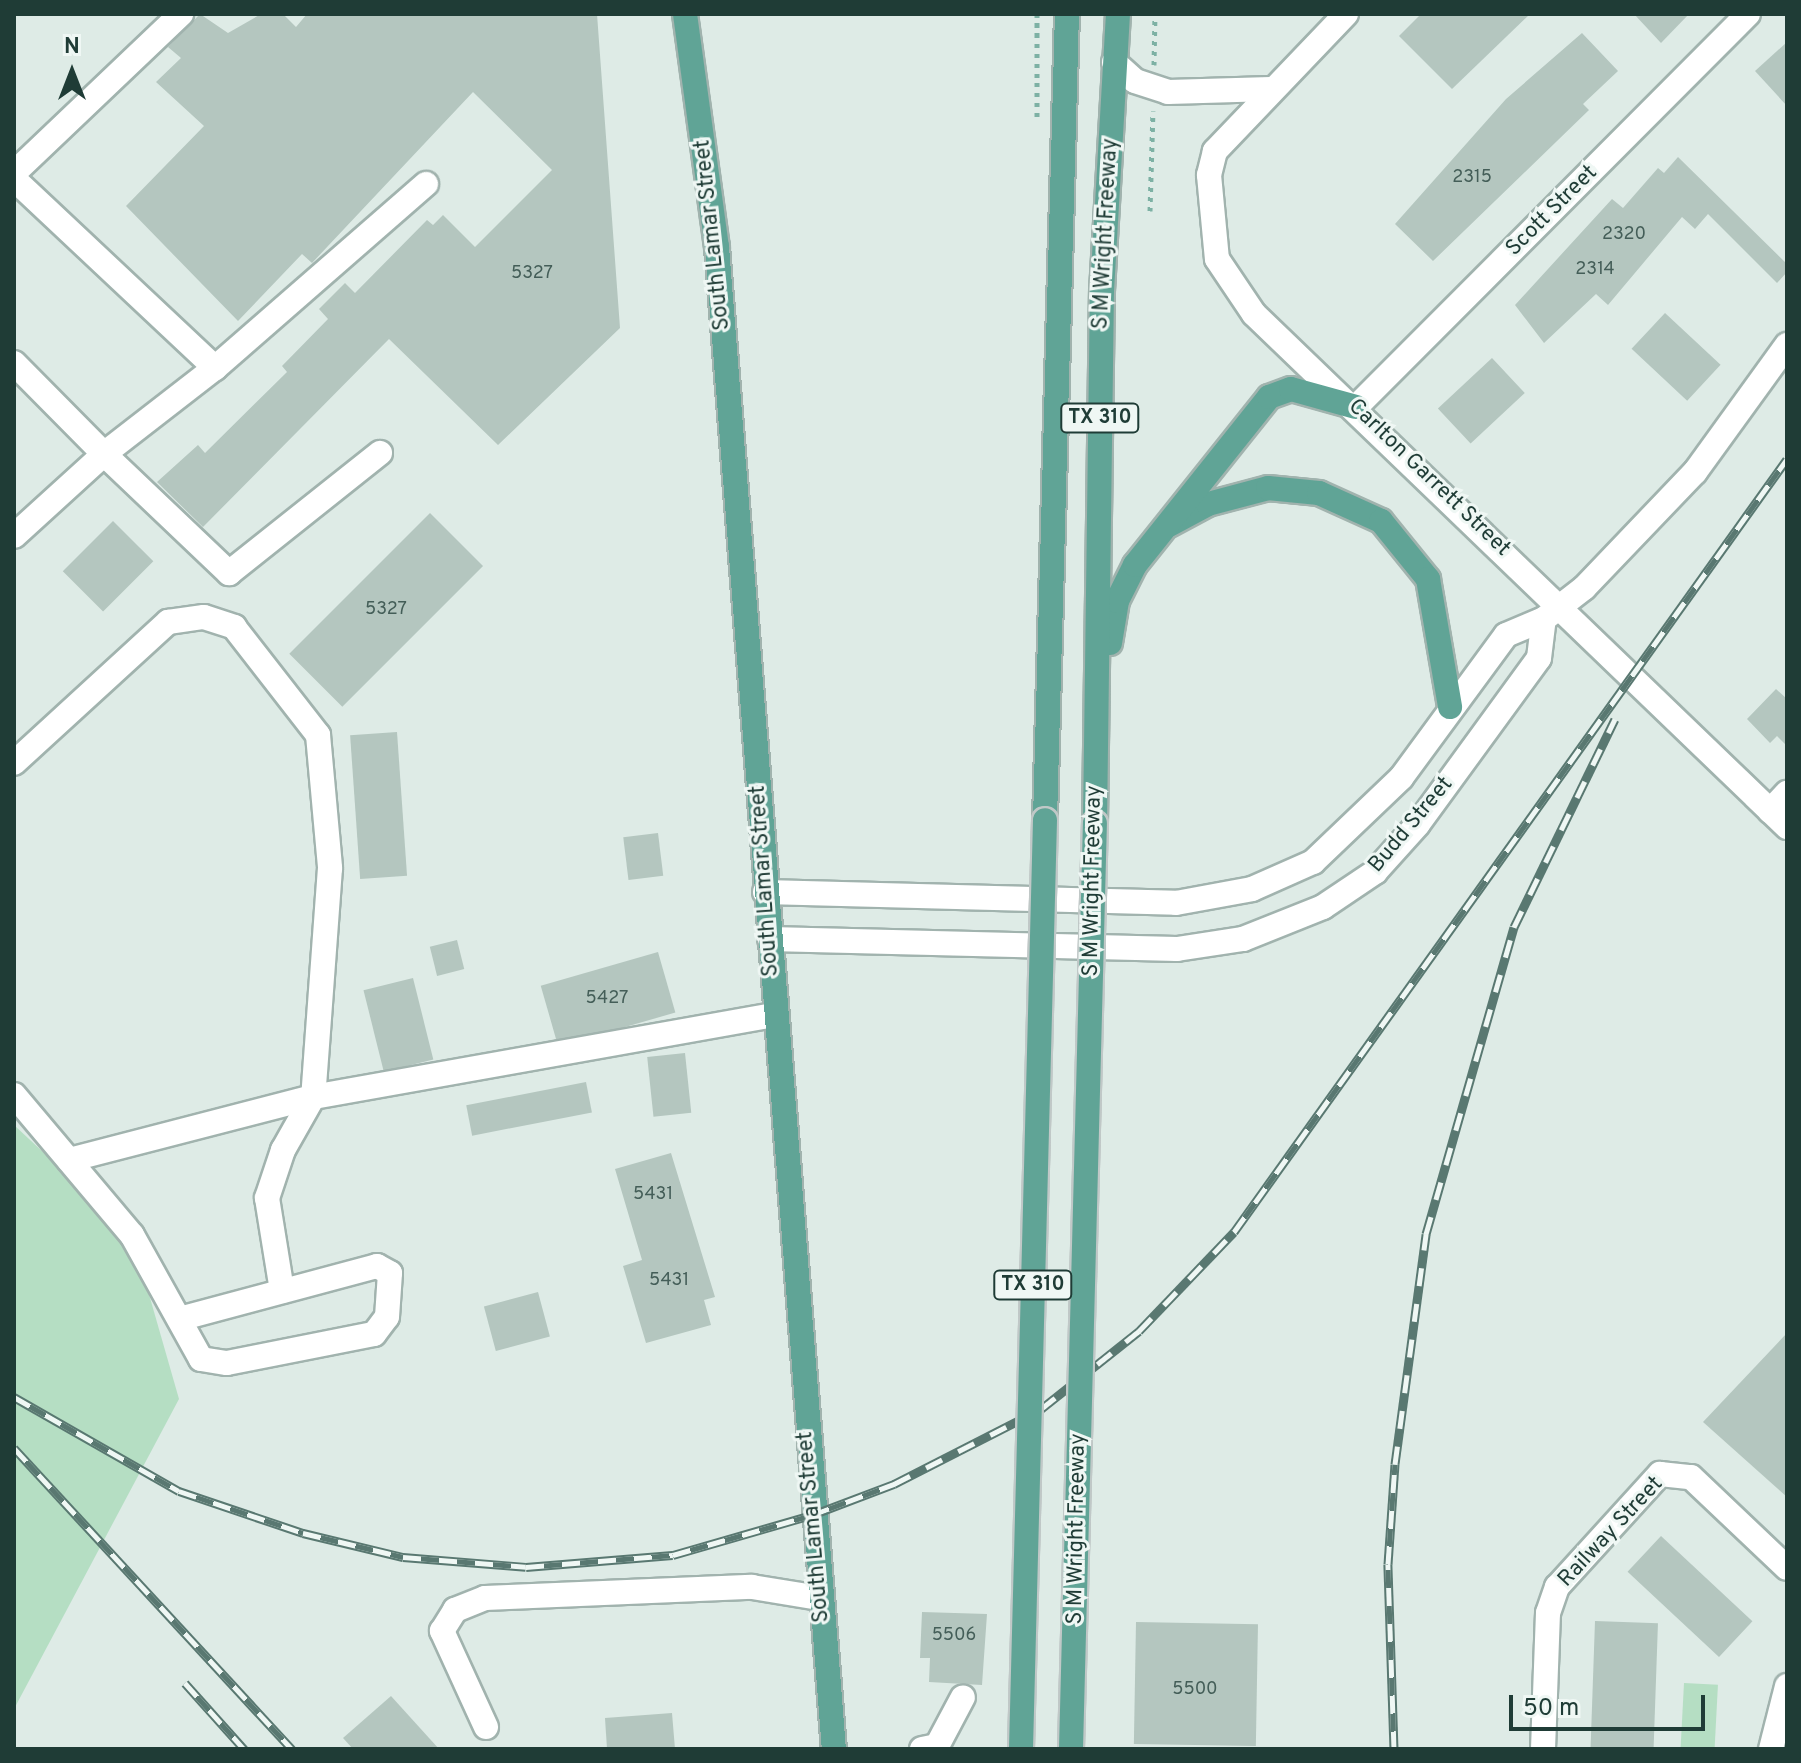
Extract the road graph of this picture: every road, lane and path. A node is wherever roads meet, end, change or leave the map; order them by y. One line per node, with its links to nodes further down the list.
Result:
1 (181, 14): 14 (street)
2 (685, 14): 32 (main road, South Lamar Street)
3 (1037, 14): 13 (path)
4 (1067, 14): 47 (main road, S M Wright Freeway / TX 310, bridge)
5 (1118, 14): 9 (main road, S M Wright Freeway / TX 310)
6 (1155, 14): 10 (path)
7 (1346, 14): 11 (street, Carlton Garrett Street)
8 (1748, 14): 21 (street, Scott Street)
9 (1114, 62): 11 (street); 31 (main road, S M Wright Freeway / TX 310)
10 (1154, 77)
11 (1271, 89): 21 (street, Carlton Garrett Street)
12 (1153, 103): 17 (path)
13 (1037, 133)
14 (14, 173)
15 (14, 179): 20 (street)
16 (426, 184): 20 (street)
17 (1150, 211)
18 (1787, 345): 26 (street, Budd Street)
19 (14, 363): 23 (street)
20 (215, 368): 23 (street)
21 (1356, 407): 24 (main road); 26 (street, Carlton Garrett Street)
22 (380, 453): 23 (street)
23 (104, 454): 25 (street)
24 (1159, 530): 27 (main road); 31 (main road)
25 (14, 536)
26 (1553, 612): 27 (street, Budd Street); 30 (street, Carlton Garrett Street); 33 (street, Budd Street)
27 (1450, 707): 32 (street, Budd Street)
28 (14, 763): 36 (street)
29 (1787, 793): 30 (street)
30 (1778, 819)
31 (1095, 823): 48 (main road, S M Wright Freeway / TX 310, bridge)
32 (765, 892): 33 (main road, South Lamar Street)
33 (770, 939): 34 (main road, South Lamar Street)
34 (774, 1015): 36 (street); 41 (main road, South Lamar Street)
35 (14, 1095): 37 (street)
36 (313, 1097): 37 (street); 38 (street)
37 (69, 1160): 39 (street)
38 (282, 1291): 39 (street); 39 (street)
39 (183, 1318)
40 (1787, 1568): 49 (street, Railway Street)
41 (820, 1598): 44 (street); 45 (main road, South Lamar Street)
42 (1787, 1686): 50 (street)
43 (963, 1697): 46 (street)
44 (486, 1727)
45 (834, 1749)
46 (922, 1749)
47 (1021, 1749)
48 (1071, 1749)
49 (1543, 1749)
50 (1771, 1749)

